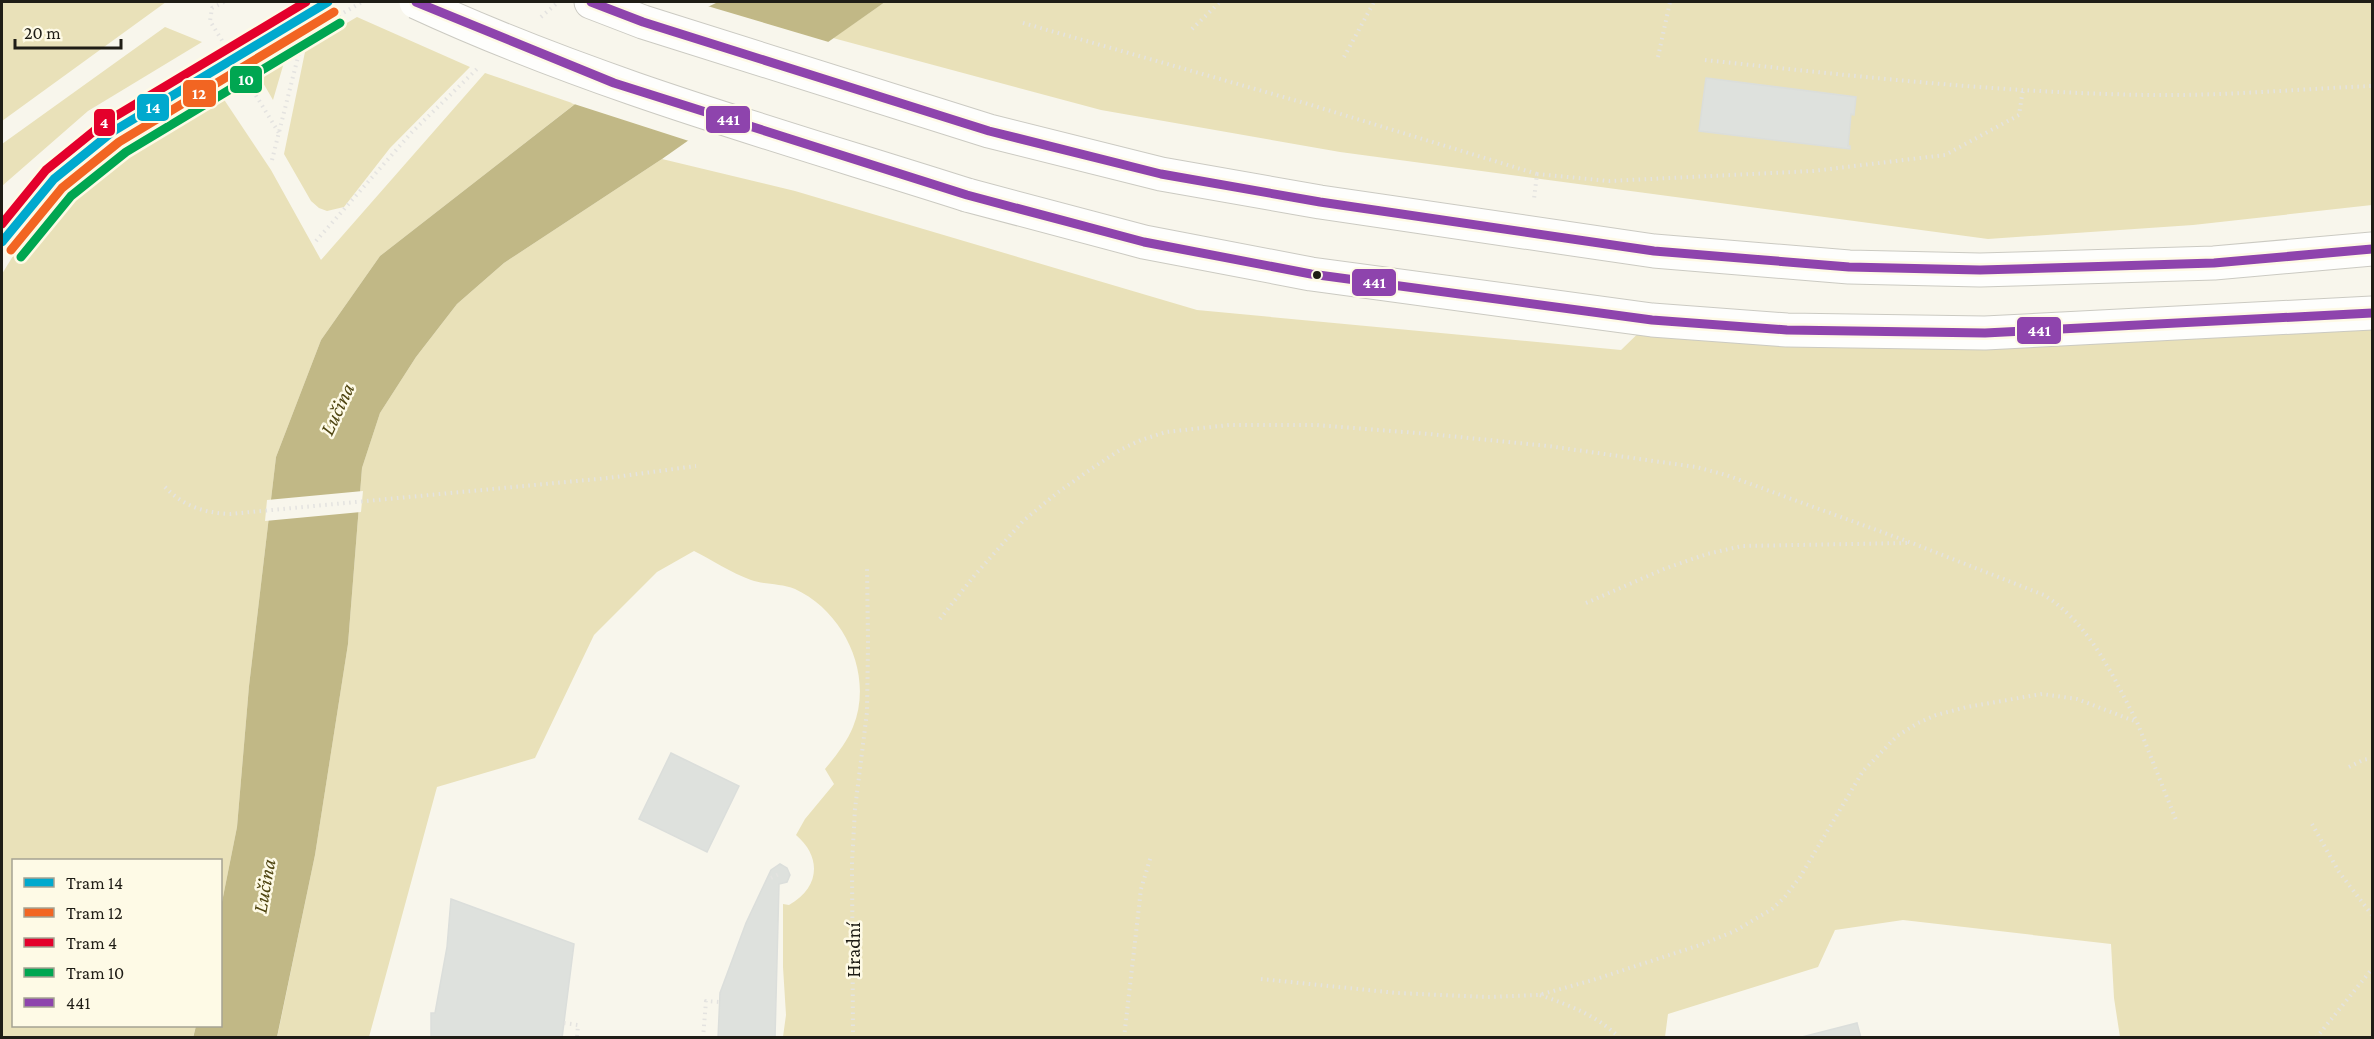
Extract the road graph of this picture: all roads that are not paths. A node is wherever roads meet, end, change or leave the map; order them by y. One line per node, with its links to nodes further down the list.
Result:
1 (416, 2): 4 (main road, bridge)
2 (591, 2): 3 (main road)
3 (2373, 249)
4 (2373, 313)

